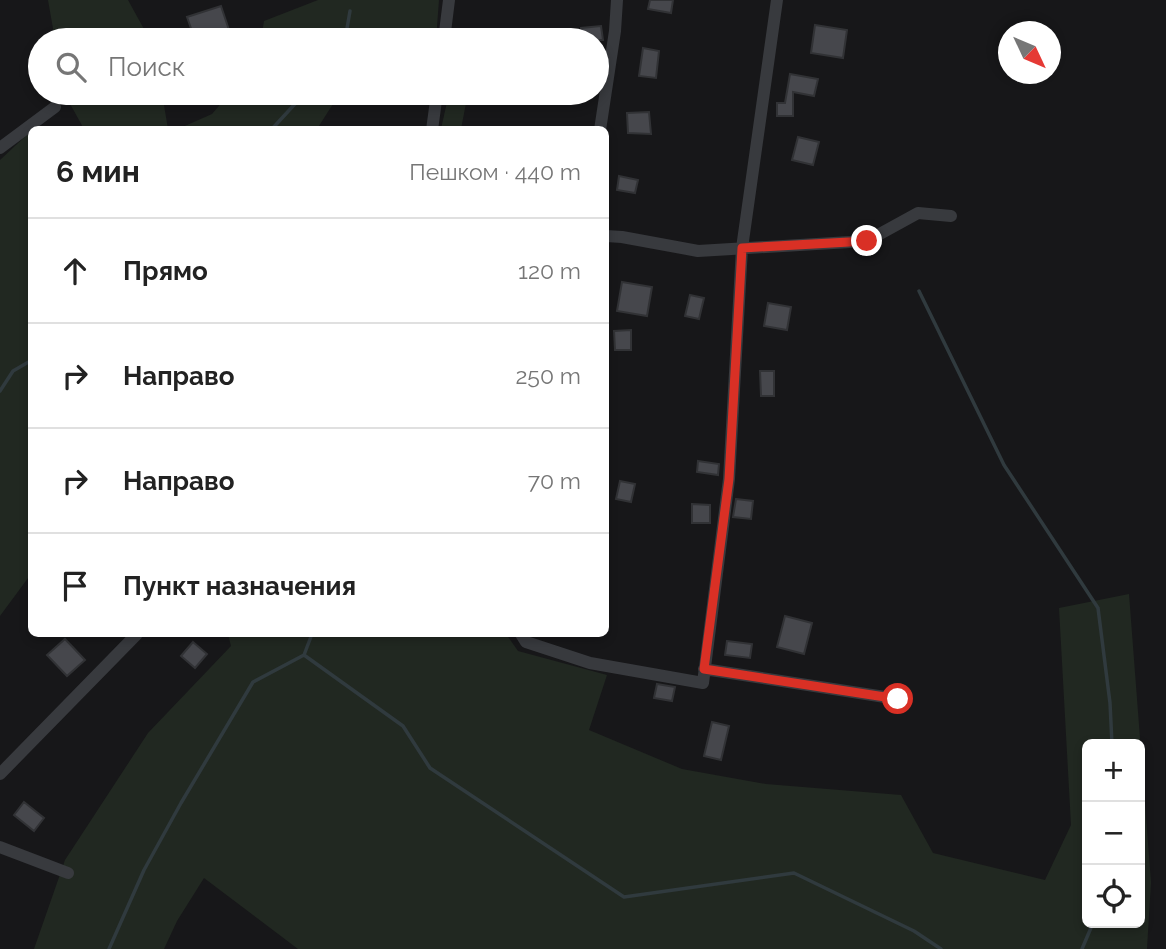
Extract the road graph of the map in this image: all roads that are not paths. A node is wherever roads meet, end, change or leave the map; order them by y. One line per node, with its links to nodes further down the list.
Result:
1 (449, 0): 4 (street)
2 (617, 0): 5 (street)
3 (777, 0): 16 (street)
4 (446, 28)
5 (609, 71)
6 (435, 105): 10 (street)
7 (604, 105): 11 (street)
8 (55, 107): 9 (street)
9 (30, 126)
10 (433, 126)
11 (601, 126)
12 (28, 127): 13 (street)
13 (0, 148)
14 (951, 216): 16 (street)
15 (609, 236): 16 (street)
16 (742, 248): 19 (street)
17 (134, 637): 21 (street)
18 (523, 637): 19 (street)
19 (704, 669): 20 (street)
20 (898, 699)
21 (0, 774)
22 (0, 847): 23 (street)
23 (68, 873)

